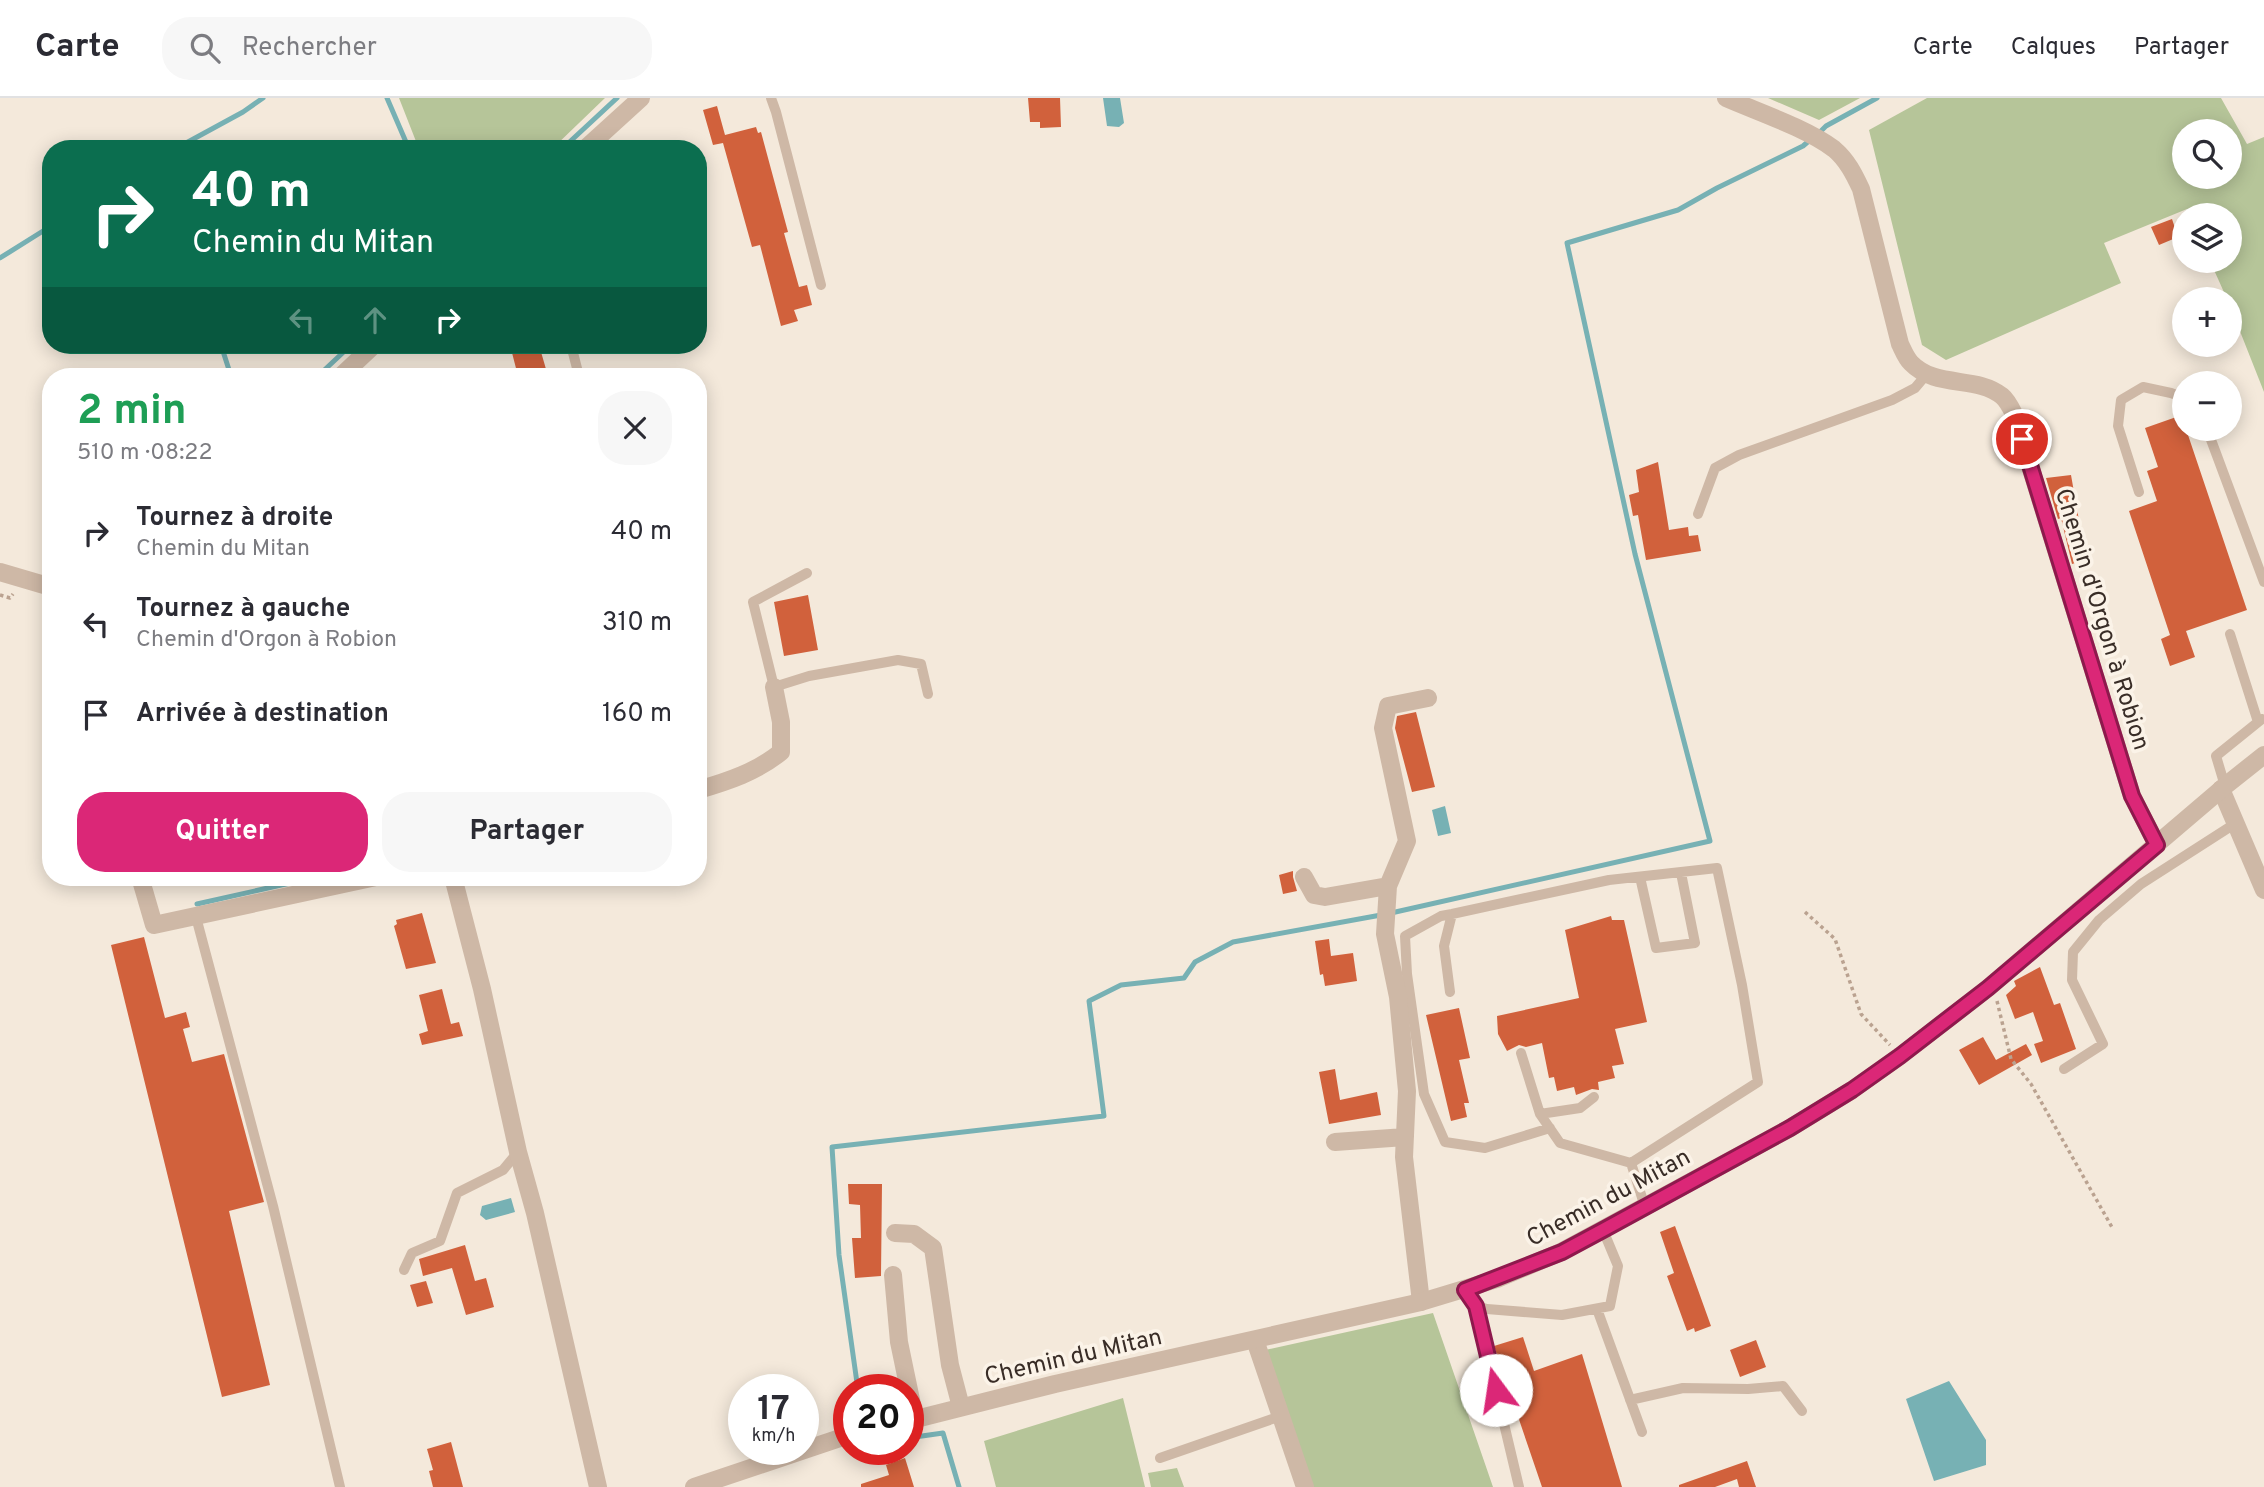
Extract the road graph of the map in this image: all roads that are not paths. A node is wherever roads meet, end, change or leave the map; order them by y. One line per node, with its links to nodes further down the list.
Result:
1 (641, 98): 4 (street)
2 (771, 98): 5 (lane)
3 (1726, 98): 8 (street)
4 (594, 140)
5 (821, 285)
6 (364, 354): 7 (street)
7 (350, 368)
8 (1926, 375): 12 (lane); 26 (street, Chemin d'Orgon à Robion)
9 (2172, 395): 11 (lane)
10 (2211, 441): 15 (lane)
11 (2139, 492)
12 (1698, 514)
13 (0, 572): 16 (street)
14 (807, 573): 18 (lane)
15 (2264, 582)
16 (42, 584)
17 (2230, 634): 21 (lane)
18 (774, 687): 19 (lane); 23 (street)
19 (928, 694)
20 (1428, 698): 33 (street)
21 (2261, 720): 24 (lane)
22 (2264, 755): 24 (street, Chemin du Mitan)
23 (707, 788)
24 (2223, 788): 25 (street); 26 (street, Chemin du Mitan)
25 (2236, 823): 34 (street); 39 (lane)
26 (2157, 845): 47 (street, Chemin du Mitan)
27 (1681, 873): 29 (lane); 29 (lane); 46 (lane)
28 (1304, 877): 33 (street)
29 (1640, 877): 35 (lane)
30 (143, 886): 36 (street)
31 (336, 886): 36 (street)
32 (455, 886): 45 (street)
33 (1388, 886): 43 (street)
34 (2264, 890)
35 (1452, 914): 37 (lane); 42 (lane)
36 (196, 917): 66 (lane)
37 (1450, 992)
38 (1521, 1053): 41 (lane)
39 (2064, 1069)
40 (1594, 1097): 41 (lane)
41 (1540, 1114): 42 (lane)
42 (1550, 1128): 46 (lane)
43 (1405, 1138): 44 (street); 53 (street)
44 (1335, 1142)
45 (518, 1152): 50 (lane); 67 (street)
46 (1631, 1163): 47 (lane)
47 (1645, 1207): 48 (street, Chemin du Mitan)
48 (1603, 1230): 52 (street, Chemin du Mitan); 55 (lane)
49 (895, 1233): 59 (street)
50 (404, 1270)
51 (893, 1275): 57 (street)
52 (1465, 1290): 53 (street, Chemin du Mitan); 54 (lane)
53 (1421, 1302): 56 (street, Chemin du Mitan)
54 (1476, 1306): 55 (lane); 70 (lane)
55 (1597, 1309): 58 (lane)
56 (1255, 1340): 59 (street, Chemin du Mitan); 61 (street)
57 (904, 1374)
58 (1630, 1400): 60 (lane); 63 (lane)
59 (961, 1407): 62 (street, Chemin du Mitan)
60 (1802, 1411)
61 (1281, 1416): 65 (lane); 69 (street)
62 (924, 1417)
63 (1642, 1432)
64 (833, 1440): 68 (street)
65 (1160, 1458)
66 (340, 1487)
67 (598, 1487)
68 (694, 1487)
69 (1305, 1487)
70 (1520, 1487)

